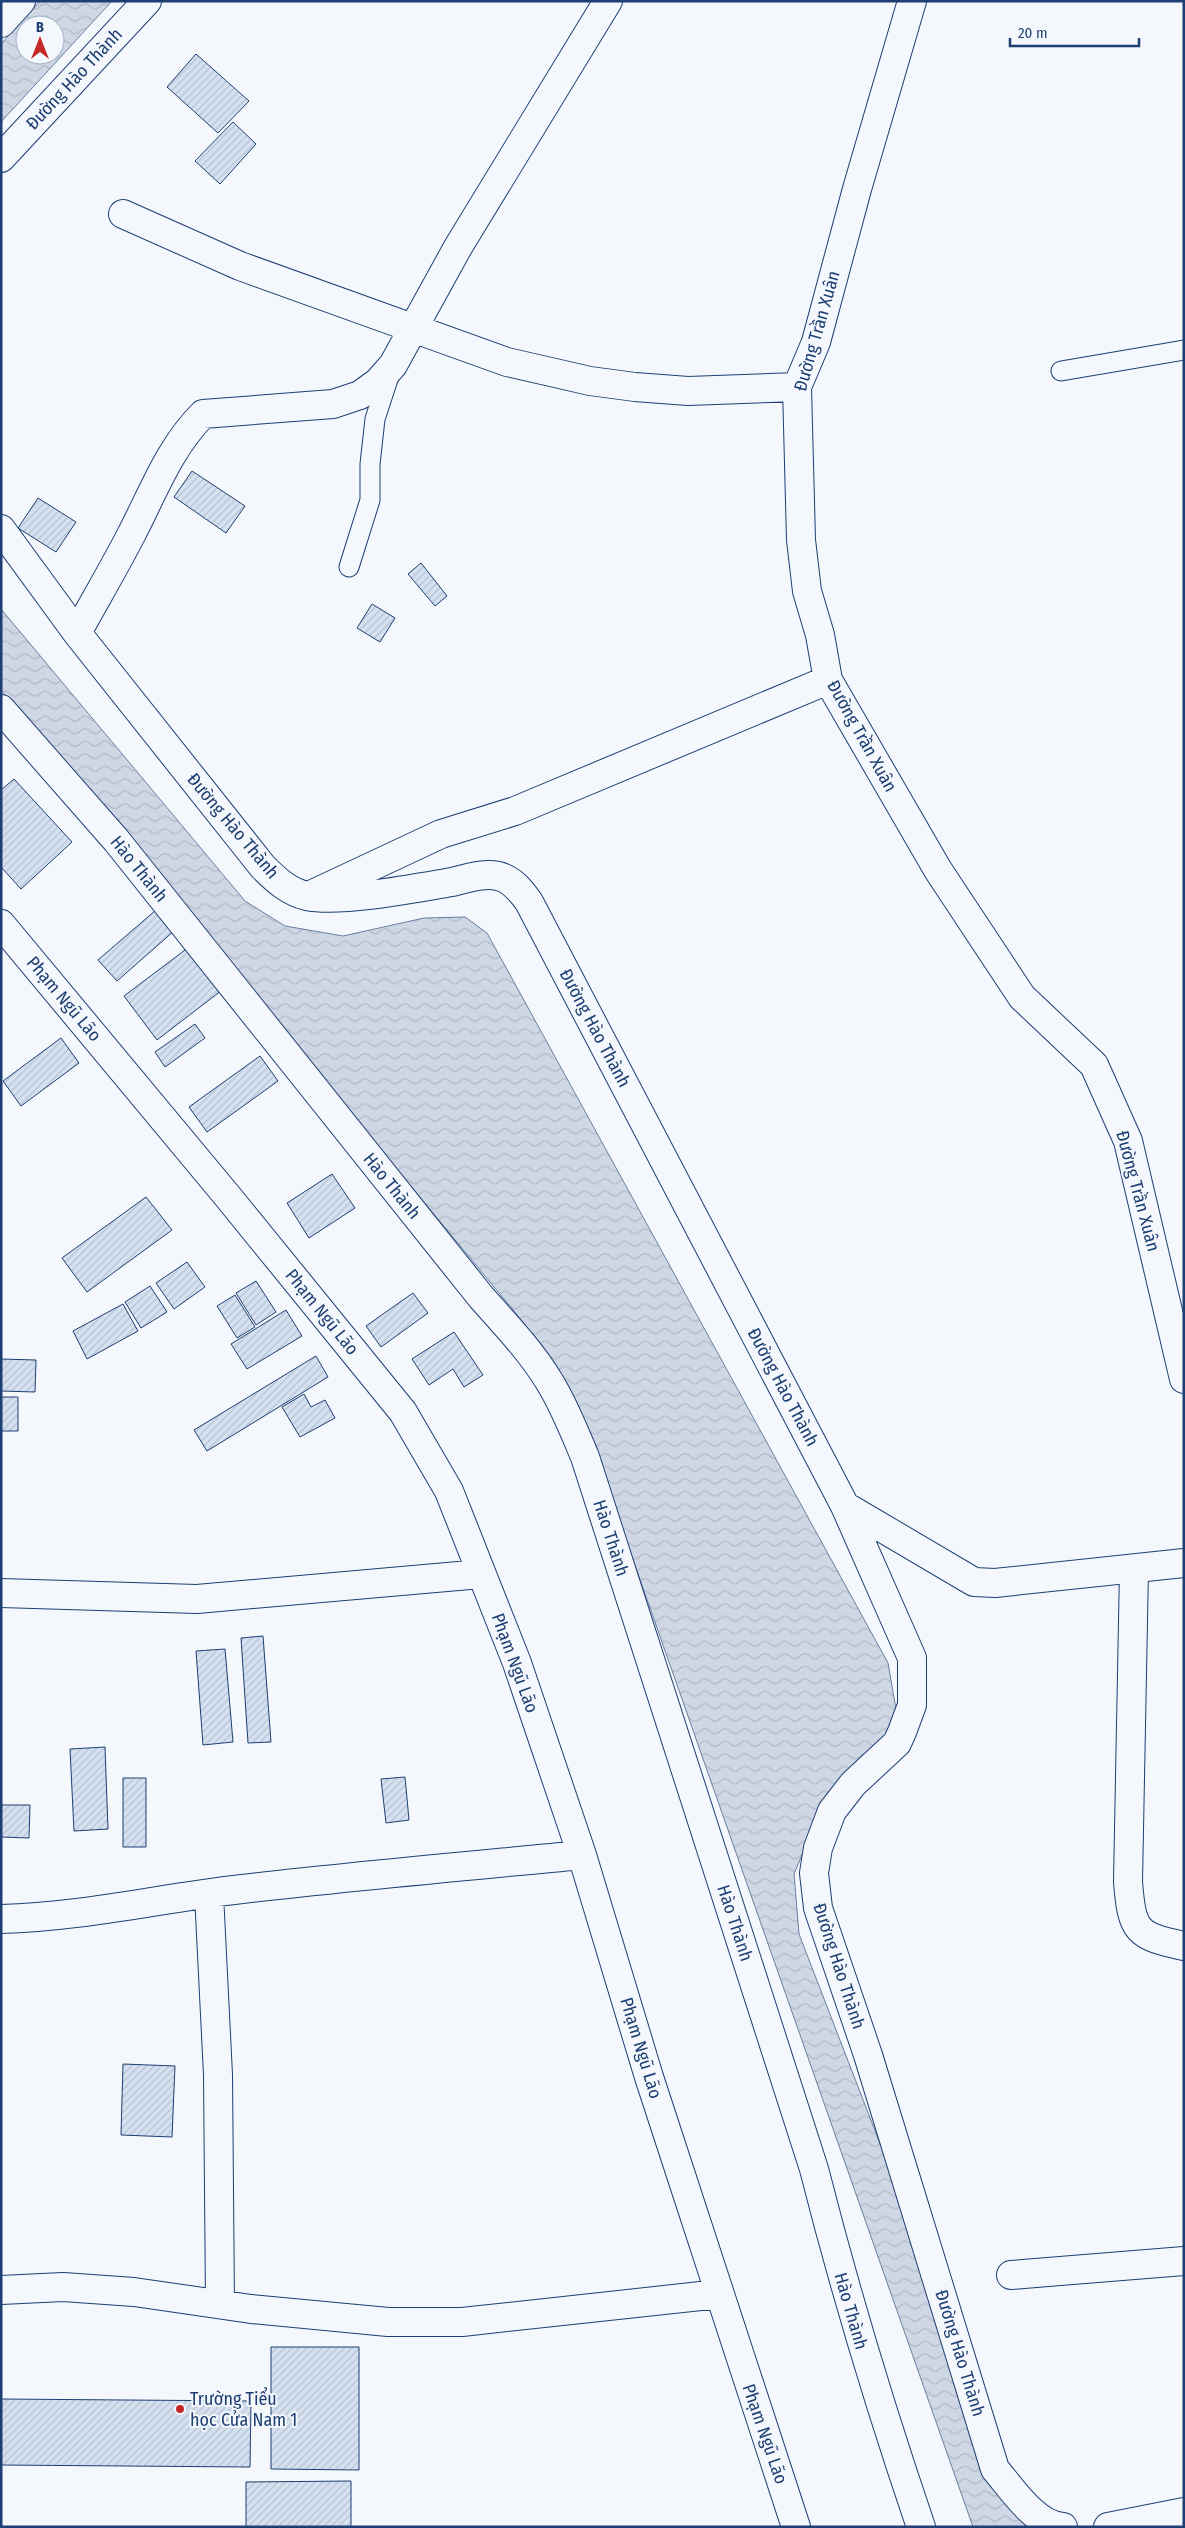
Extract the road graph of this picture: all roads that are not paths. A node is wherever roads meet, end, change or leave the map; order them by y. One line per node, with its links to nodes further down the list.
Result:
1 (21, 1): 5 (street)
2 (147, 1): 6 (street, Đường Hào Thành)
3 (608, 1): 8 (street)
4 (912, 1): 12 (street, Đường Trần Xuân)
5 (1, 24)
6 (1, 158)
7 (123, 214): 8 (street)
8 (413, 330): 10 (street); 12 (street)
9 (1184, 350): 11 (lane)
10 (392, 364): 14 (lane); 15 (street)
11 (1061, 371)
12 (797, 387): 16 (street, Đường Trần Xuân)
13 (1, 529): 15 (street, Đường Hào Thành)
14 (349, 566)
15 (77, 633): 18 (street, Đường Hào Thành)
16 (828, 680): 18 (street); 20 (street, Đường Trần Xuân)
17 (1, 709): 37 (street, Hào Thành)
18 (308, 896): 21 (street, Đường Hào Thành)
19 (1, 924): 24 (street, Phạm Ngũ Lão)
20 (1184, 1379)
21 (846, 1506): 23 (street); 38 (street, Đường Hào Thành)
22 (1184, 1563): 23 (street)
23 (1134, 1569): 29 (street)
24 (481, 1574): 25 (street); 26 (street, Phạm Ngũ Lão)
25 (1, 1593)
26 (582, 1855): 27 (street); 33 (street, Phạm Ngũ Lão)
27 (210, 1894): 28 (street); 34 (street)
28 (1, 1919)
29 (1184, 1946)
30 (1184, 2261): 31 (street)
31 (1011, 2275)
32 (1, 2290): 34 (street)
33 (719, 2294): 34 (street); 36 (street, Phạm Ngũ Lão)
34 (220, 2304)
35 (1184, 2512): 39 (street)
36 (796, 2527)
37 (921, 2527)
38 (1062, 2527)
39 (1108, 2527)

